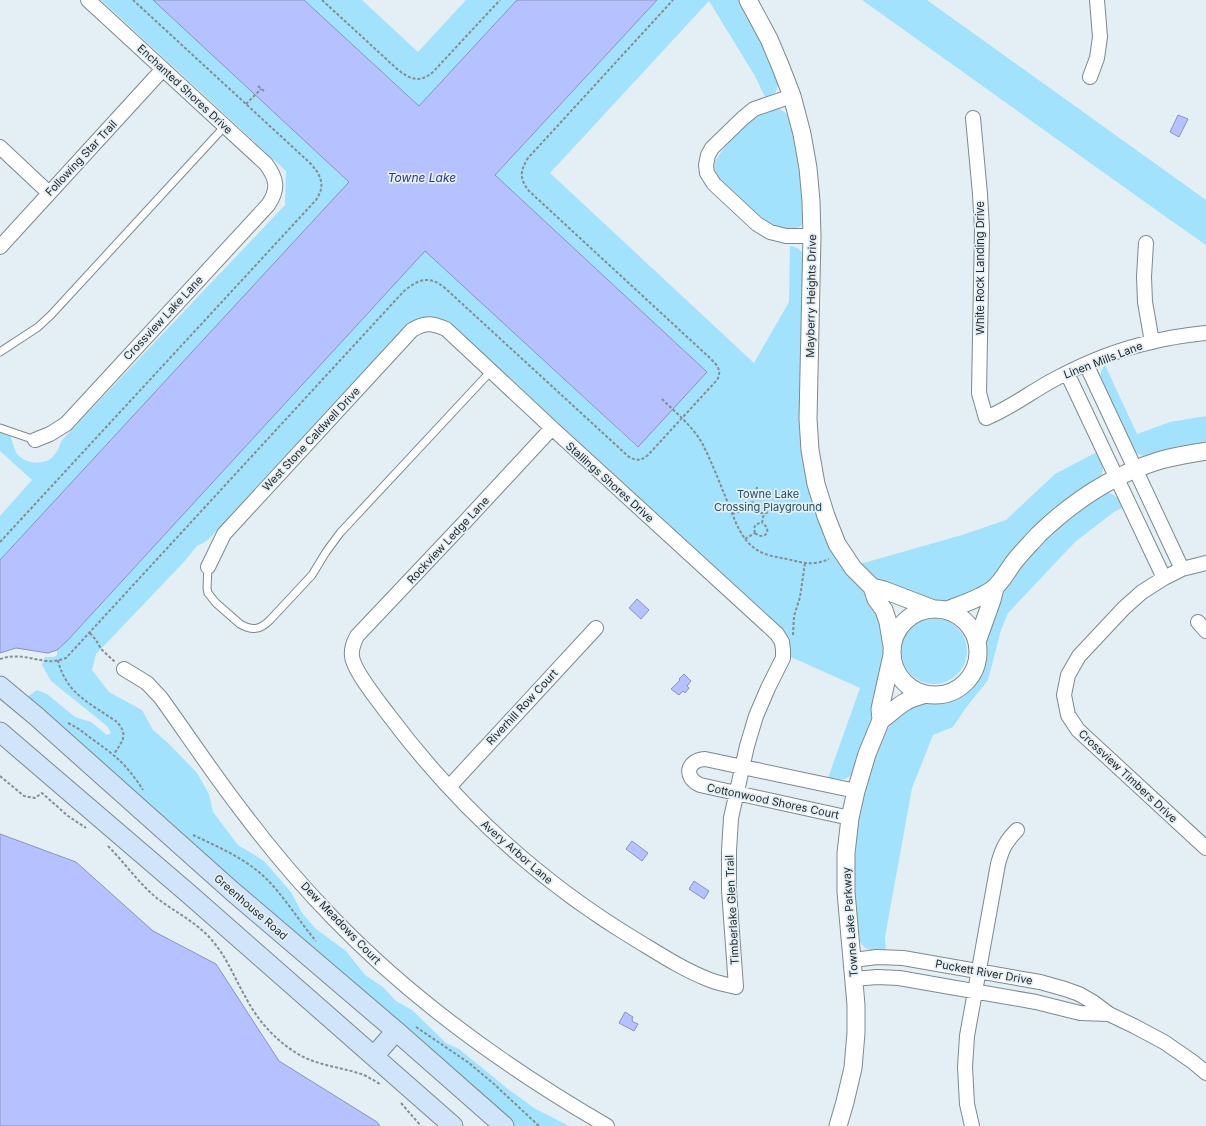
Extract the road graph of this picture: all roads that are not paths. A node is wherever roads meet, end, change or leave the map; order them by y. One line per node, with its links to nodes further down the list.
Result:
1 (88, 0): 4 (street, Enchanted Shores Drive)
2 (748, 0): 6 (street, Mayberry Heights Drive)
3 (1097, 0): 5 (street)
4 (163, 69): 8 (street, Enchanted Shores Drive); 11 (street, Following Star Trail)
5 (1090, 77)
6 (792, 96): 12 (street, Mayberry Heights Drive); 12 (street)
7 (973, 118): 22 (street, White Rock Landing Drive)
8 (225, 126): 10 (street, Enchanted Shores Drive); 18 (lane)
9 (0, 147): 11 (street)
10 (276, 183): 25 (street, Crossview Lake Lane)
11 (49, 193): 14 (street, Following Star Trail)
12 (812, 236): 33 (street, Mayberry Heights Drive)
13 (1146, 243): 17 (street)
14 (0, 247)
15 (428, 324): 20 (street, Stallings Shores Drive); 30 (street, West Stone Caldwell Drive)
16 (1206, 333): 17 (street, Linen Mills Lane)
17 (1152, 342): 19 (street, Linen Mills Lane)
18 (0, 352)
19 (1086, 364): 21 (street, Linen Mills Lane); 27 (street)
20 (491, 371): 24 (street, Stallings Shores Drive); 30 (lane)
21 (1067, 373): 22 (street, Linen Mills Lane); 28 (street)
22 (986, 418)
23 (0, 428): 25 (lane)
24 (552, 428): 38 (street, Stallings Shores Drive); 40 (street, Rockview Ledge Lane)
25 (35, 440)
26 (1206, 451): 27 (street)
27 (1135, 470): 28 (street); 31 (street)
28 (1116, 478): 32 (street); 34 (street)
29 (1206, 563): 31 (street)
30 (208, 566)
31 (1182, 569): 32 (street)
32 (1164, 578): 52 (street, Crossview Timbers Drive)
33 (872, 587): 35 (street, Mayberry Heights Drive); 39 (street, Mayberry Heights Drive)
34 (994, 588): 35 (street); 37 (street)
35 (939, 609): 37 (street); 39 (street)
36 (596, 628): 47 (street, Riverhill Row Court)
37 (977, 642): 43 (street)
38 (784, 650): 46 (street, Timberlake Glen Trail)
39 (892, 651): 43 (street); 44 (street, Towne Lake Parkway)
40 (352, 654): 47 (street, Avery Arbor Lane)
41 (124, 669): 63 (street, Dew Meadows Court)
42 (1, 687): 58 (main road, Greenhouse Road)
43 (926, 694): 44 (street)
44 (881, 720): 48 (street, Towne Lake Parkway)
45 (0, 732): 59 (main road)
46 (742, 767): 48 (street, Cottonwood Shores Court); 49 (street, Timberlake Glen Trail); 49 (street, Cottonwood Shores Court)
47 (449, 787): 56 (street, Avery Arbor Lane)
48 (856, 791): 50 (street, Towne Lake Parkway)
49 (736, 793): 50 (street, Cottonwood Shores Court); 56 (street, Timberlake Glen Trail)
50 (850, 818): 53 (street, Towne Lake Parkway)
51 (1017, 830): 55 (street)
52 (1206, 848)
53 (852, 960): 54 (street, Towne Lake Parkway); 55 (street, Puckett River Drive)
54 (854, 979): 55 (street, Puckett River Drive); 64 (street, Towne Lake Parkway)
55 (977, 981): 57 (street, Puckett River Drive); 57 (street, Puckett River Drive); 65 (street)
56 (736, 987)
57 (1109, 1014): 60 (street, Puckett River Drive)
58 (404, 1027): 59 (main road); 62 (main road, Greenhouse Road)
59 (374, 1056): 61 (main road)
60 (1206, 1073)
61 (453, 1126)
62 (504, 1126)
63 (606, 1126)
64 (838, 1126)
65 (972, 1126)

